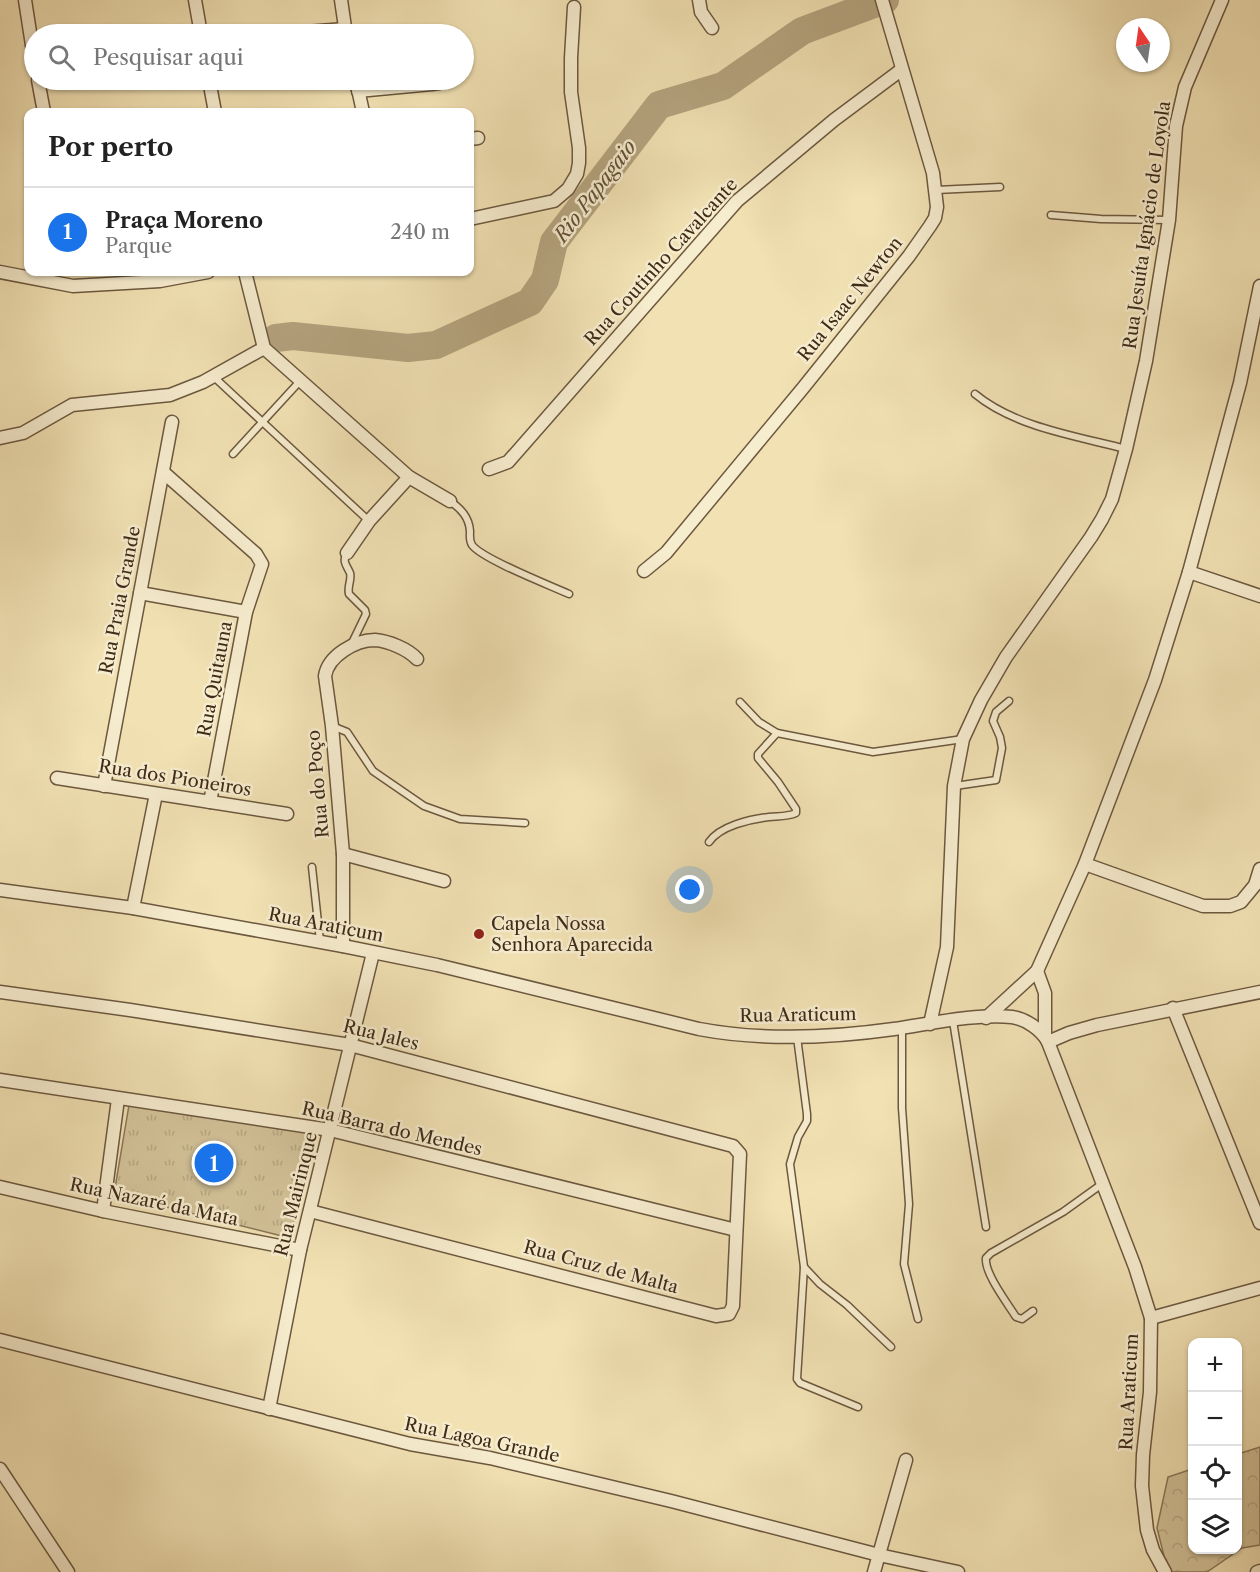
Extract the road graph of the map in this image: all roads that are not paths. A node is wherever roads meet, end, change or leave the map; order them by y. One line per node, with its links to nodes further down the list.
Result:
1 (25, 0): 8 (street)
2 (195, 0): 9 (street)
3 (341, 0): 10 (street)
4 (699, 0): 11 (street)
5 (882, 0): 12 (street, Rua Isaac Newton)
6 (1221, 0): 23 (street, Rua Jesuíta Ignácio de Loyola)
7 (574, 7): 22 (street)
8 (29, 24)
9 (199, 24)
10 (345, 24)
11 (712, 28)
12 (901, 70): 20 (street, Rua Isaac Newton); 39 (street, Rua Coutinho Cavalcante)
13 (40, 90): 16 (street)
14 (211, 90): 17 (street)
15 (358, 90): 18 (street)
16 (43, 108)
17 (214, 108)
18 (362, 108)
19 (1000, 187): 20 (lane)
20 (936, 190): 45 (street, Rua Isaac Newton)
21 (1051, 215): 23 (lane)
22 (474, 218)
23 (1169, 220): 37 (street, Rua Jesuíta Ignácio de Loyola)
24 (0, 272): 28 (street)
25 (71, 276): 28 (street)
26 (187, 276): 28 (street)
27 (246, 276): 30 (street)
28 (73, 286)
29 (1260, 286): 46 (street)
30 (264, 348): 31 (street); 32 (street)
31 (214, 376): 34 (lane); 36 (street)
32 (302, 379): 34 (lane); 41 (street)
33 (975, 393): 37 (lane)
34 (263, 421): 38 (lane); 43 (lane)
35 (172, 422): 40 (street, Rua Praia Grande)
36 (0, 438)
37 (1126, 449): 57 (street, Rua Jesuíta Ignácio de Loyola)
38 (233, 454)
39 (489, 469)
40 (163, 472): 47 (street, Rua Praia Grande); 50 (street, Rua Quitauna)
41 (409, 477): 42 (street); 43 (street)
42 (450, 501): 48 (lane)
43 (369, 521): 44 (street)
44 (347, 553): 51 (lane)
45 (644, 571)
46 (1189, 572): 49 (street); 67 (street)
47 (140, 593): 50 (street); 59 (street, Rua Praia Grande)
48 (569, 594)
49 (1260, 596)
50 (246, 612): 62 (street, Rua Quitauna)
51 (349, 648): 52 (street, Rua do Poço); 55 (street, Rua do Poço)
52 (417, 659)
53 (1009, 700): 60 (lane)
54 (740, 702): 56 (lane)
55 (332, 726): 64 (lane); 66 (street, Rua do Poço)
56 (777, 733): 57 (lane); 65 (lane)
57 (963, 739): 60 (street, Rua Jesuíta Ignácio de Loyola)
58 (57, 778): 59 (street, Rua dos Pioneiros)
59 (104, 786): 61 (street, Rua dos Pioneiros)
60 (954, 786): 82 (street, Rua Jesuíta Ignácio de Loyola)
61 (156, 794): 62 (street, Rua dos Pioneiros); 72 (street)
62 (210, 802): 63 (street, Rua dos Pioneiros)
63 (287, 814)
64 (525, 823)
65 (709, 842)
66 (343, 854): 70 (street); 74 (street, Rua do Poço)
67 (1085, 864): 69 (street); 76 (street)
68 (312, 867): 73 (lane)
69 (1260, 869)
70 (444, 881)
71 (0, 890): 72 (street, Rua Araticum)
72 (133, 908): 73 (street, Rua Araticum)
73 (320, 942): 74 (street, Rua Araticum)
74 (343, 946): 75 (street, Rua Araticum)
75 (373, 953): 84 (street, Rua Araticum); 86 (street, Rua Mairinque)
76 (1037, 971): 80 (street); 85 (street)
77 (0, 992): 86 (street, Rua Jales)
78 (1260, 992): 79 (street)
79 (1173, 1008): 85 (street); 95 (street)
80 (986, 1018): 81 (street, Rua Araticum); 85 (street, Rua Araticum)
81 (954, 1021): 82 (street, Rua Araticum); 96 (lane)
82 (930, 1024): 83 (street, Rua Araticum)
83 (902, 1028): 84 (street, Rua Araticum); 102 (lane)
84 (797, 1037): 99 (lane)
85 (1047, 1039): 91 (street, Rua Araticum)
86 (350, 1045): 89 (street, Rua Mairinque); 90 (street, Rua Jales)
87 (0, 1080): 88 (street, Rua Barra do Mendes)
88 (118, 1099): 89 (street, Rua Barra do Mendes); 94 (street)
89 (330, 1130): 93 (street, Rua Mairinque); 97 (street, Rua Barra do Mendes)
90 (740, 1157): 97 (street, Rua Cruz de Malta)
91 (1103, 1183): 101 (lane); 103 (street, Rua Araticum)
92 (0, 1187): 94 (street, Rua Nazaré da Mata)
93 (310, 1210): 97 (street, Rua Cruz de Malta); 98 (street, Rua Mairinque)
94 (104, 1211): 98 (street, Rua Nazaré da Mata)
95 (1260, 1223)
96 (986, 1227)
97 (736, 1230)
98 (300, 1250): 107 (street, Rua Mairinque)
99 (804, 1267): 105 (lane); 106 (lane)
100 (1260, 1288): 103 (street)
101 (1033, 1311)
102 (918, 1318)
103 (1151, 1318): 114 (street, Rua Araticum)
104 (0, 1340): 107 (street, Rua Lagoa Grande)
105 (891, 1347)
106 (858, 1407)
107 (269, 1409): 110 (street, Rua Lagoa Grande)
108 (906, 1460): 110 (street)
109 (0, 1469): 111 (street)
110 (879, 1555): 112 (street); 113 (street, Rua Lagoa Grande)
111 (68, 1572)
112 (874, 1572)
113 (958, 1572)
114 (1165, 1572)

